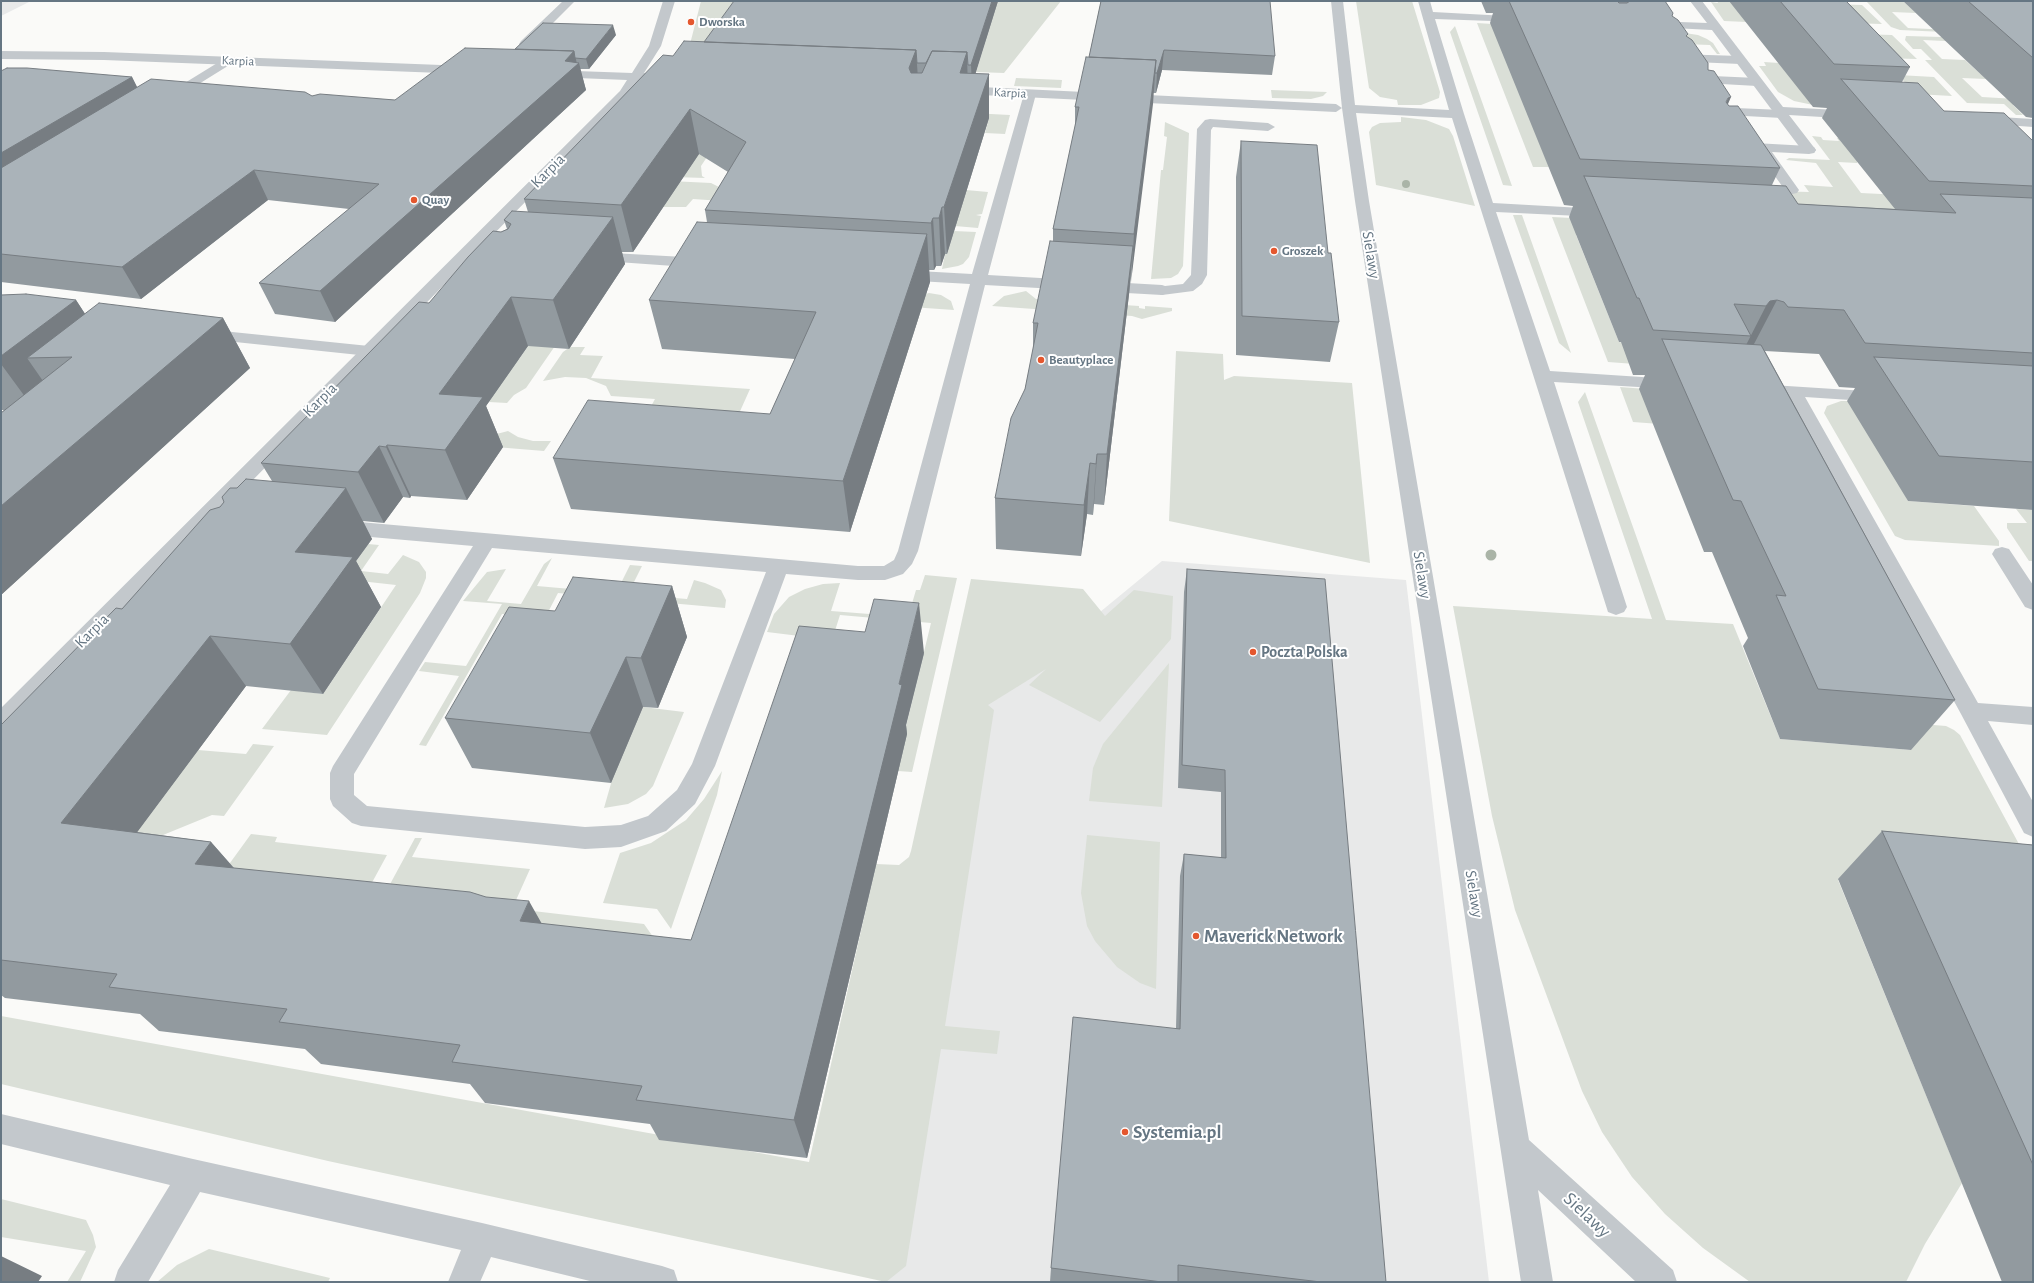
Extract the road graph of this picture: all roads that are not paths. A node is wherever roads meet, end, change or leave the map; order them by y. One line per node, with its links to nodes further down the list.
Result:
1 (569, 1): 10 (street)
2 (670, 1): 17 (street, Karpia)
3 (1337, 1): 26 (street, Sielawy)
4 (1424, 1): 6 (street)
5 (1696, 1): 9 (street)
6 (1428, 15): 7 (street); 29 (street)
7 (1536, 20)
8 (1645, 24): 9 (street)
9 (1715, 27): 13 (street)
10 (514, 55)
11 (1, 56): 14 (street, Karpia)
12 (1664, 57): 13 (street)
13 (1740, 60): 20 (street)
14 (227, 61): 15 (street, Karpia); 23 (street)
15 (481, 71)
16 (536, 73): 17 (street)
17 (636, 76): 18 (street); 39 (street, Karpia)
18 (684, 78)
19 (1677, 78): 20 (street)
20 (1757, 82): 28 (street)
21 (944, 90): 22 (street, Karpia)
22 (1030, 94): 26 (street, Karpia); 46 (street)
23 (172, 95): 24 (street); 25 (street)
24 (196, 96)
25 (159, 103)
26 (1342, 108): 29 (street, Karpia); 70 (street, Sielawy)
27 (1697, 110): 28 (street)
28 (1781, 113): 30 (street); 35 (street)
29 (1457, 114): 37 (street)
30 (1867, 115)
31 (1967, 120): 32 (street)
32 (2033, 123)
33 (1268, 127): 46 (street)
34 (1723, 146): 35 (street)
35 (1762, 148): 36 (street)
36 (1792, 190)
37 (1488, 207): 38 (street); 50 (street)
38 (1616, 214)
39 (470, 249): 40 (street); 43 (street, Karpia)
40 (493, 251)
41 (579, 256): 42 (street)
42 (719, 264)
43 (451, 268): 44 (street); 48 (street, Karpia)
44 (475, 270)
45 (887, 274): 46 (street)
46 (979, 280): 62 (street)
47 (186, 332): 48 (street)
48 (369, 350): 55 (street, Karpia)
49 (1766, 370): 53 (street)
50 (1543, 376): 51 (street); 64 (street)
51 (1690, 385)
52 (1737, 388): 53 (street)
53 (1785, 391): 54 (street); 65 (street)
54 (1901, 398)
55 (208, 514): 56 (street); 59 (street, Karpia)
56 (230, 516)
57 (315, 525): 58 (street)
58 (486, 541): 62 (street); 62 (street)
59 (177, 545): 60 (street); 67 (street, Karpia)
60 (200, 548)
61 (2002, 554): 63 (street)
62 (778, 567)
63 (2033, 602)
64 (1616, 607)
65 (1971, 711): 66 (street); 68 (street)
66 (2033, 716)
67 (1, 723)
68 (2033, 826)
69 (1, 1129): 71 (street)
70 (1514, 1147): 76 (street, Sielawy); 77 (street, Sielawy)
71 (193, 1175): 72 (street); 73 (street)
72 (482, 1240): 74 (street); 75 (street)
73 (130, 1282)
74 (464, 1282)
75 (662, 1282)
76 (1537, 1282)
77 (1661, 1282)

